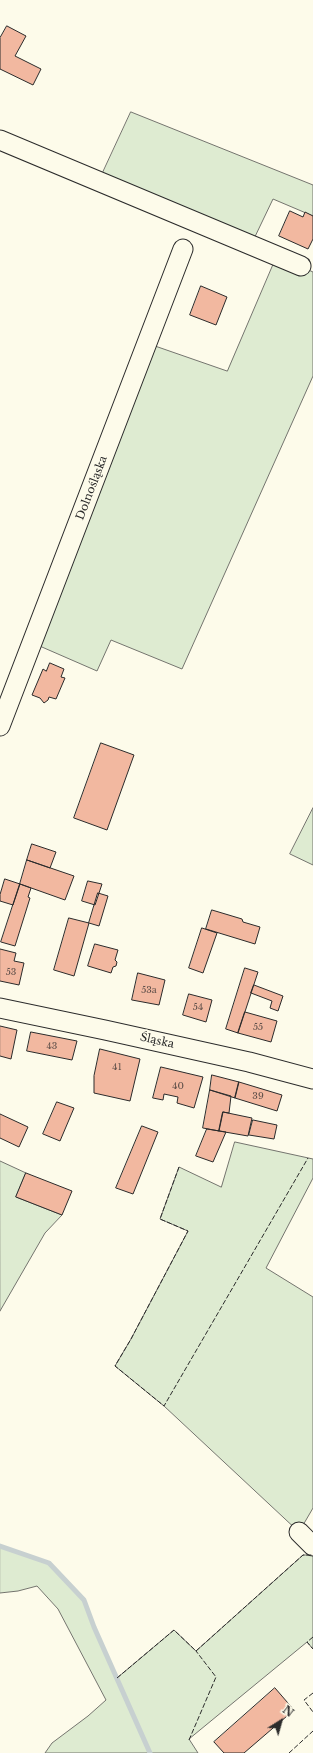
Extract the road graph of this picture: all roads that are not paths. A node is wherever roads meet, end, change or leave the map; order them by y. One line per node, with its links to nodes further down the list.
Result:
1 (0, 140): 3 (street)
2 (183, 249): 4 (street, Dolnośląska)
3 (301, 266)
4 (0, 726)
5 (0, 1008): 6 (street, Śląska)
6 (313, 1079)
7 (299, 1532): 8 (street)
8 (313, 1546)

